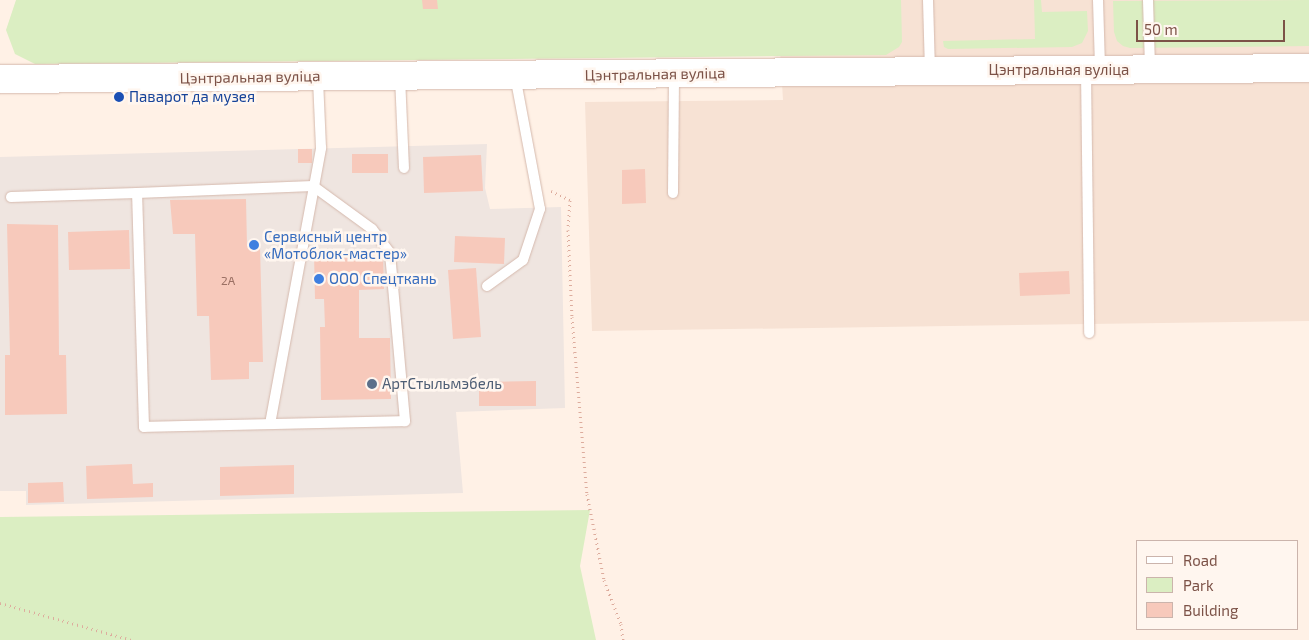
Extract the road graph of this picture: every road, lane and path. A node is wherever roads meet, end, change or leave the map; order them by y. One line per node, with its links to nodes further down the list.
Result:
1 (928, 0): 7 (lane)
2 (1098, 0): 5 (lane)
3 (1148, 0): 6 (lane)
4 (1309, 68): 6 (main road, Цэнтральная вуліца)
5 (1093, 70): 6 (main road, Цэнтральная вуліца); 7 (main road, Цэнтральная вуліца); 20 (lane)
6 (1150, 70)
7 (930, 71): 8 (main road, Цэнтральная вуліца)
8 (674, 74): 9 (main road, Цэнтральная вуліца); 17 (lane)
9 (514, 75): 10 (main road, Цэнтральная вуліца); 14 (lane)
10 (400, 76): 11 (main road, Цэнтральная вуліца); 13 (lane)
11 (318, 77): 12 (main road, Цэнтральная вуліца); 15 (lane)
12 (0, 79)
13 (404, 168)
14 (535, 183): 19 (lane); 24 (path)
15 (313, 186): 16 (lane); 21 (lane); 21 (lane)
16 (137, 193): 18 (lane); 21 (lane)
17 (673, 193)
18 (11, 197)
19 (486, 286)
20 (1089, 333)
21 (270, 424)
22 (0, 603): 23 (path)
23 (132, 640)
24 (623, 640)

